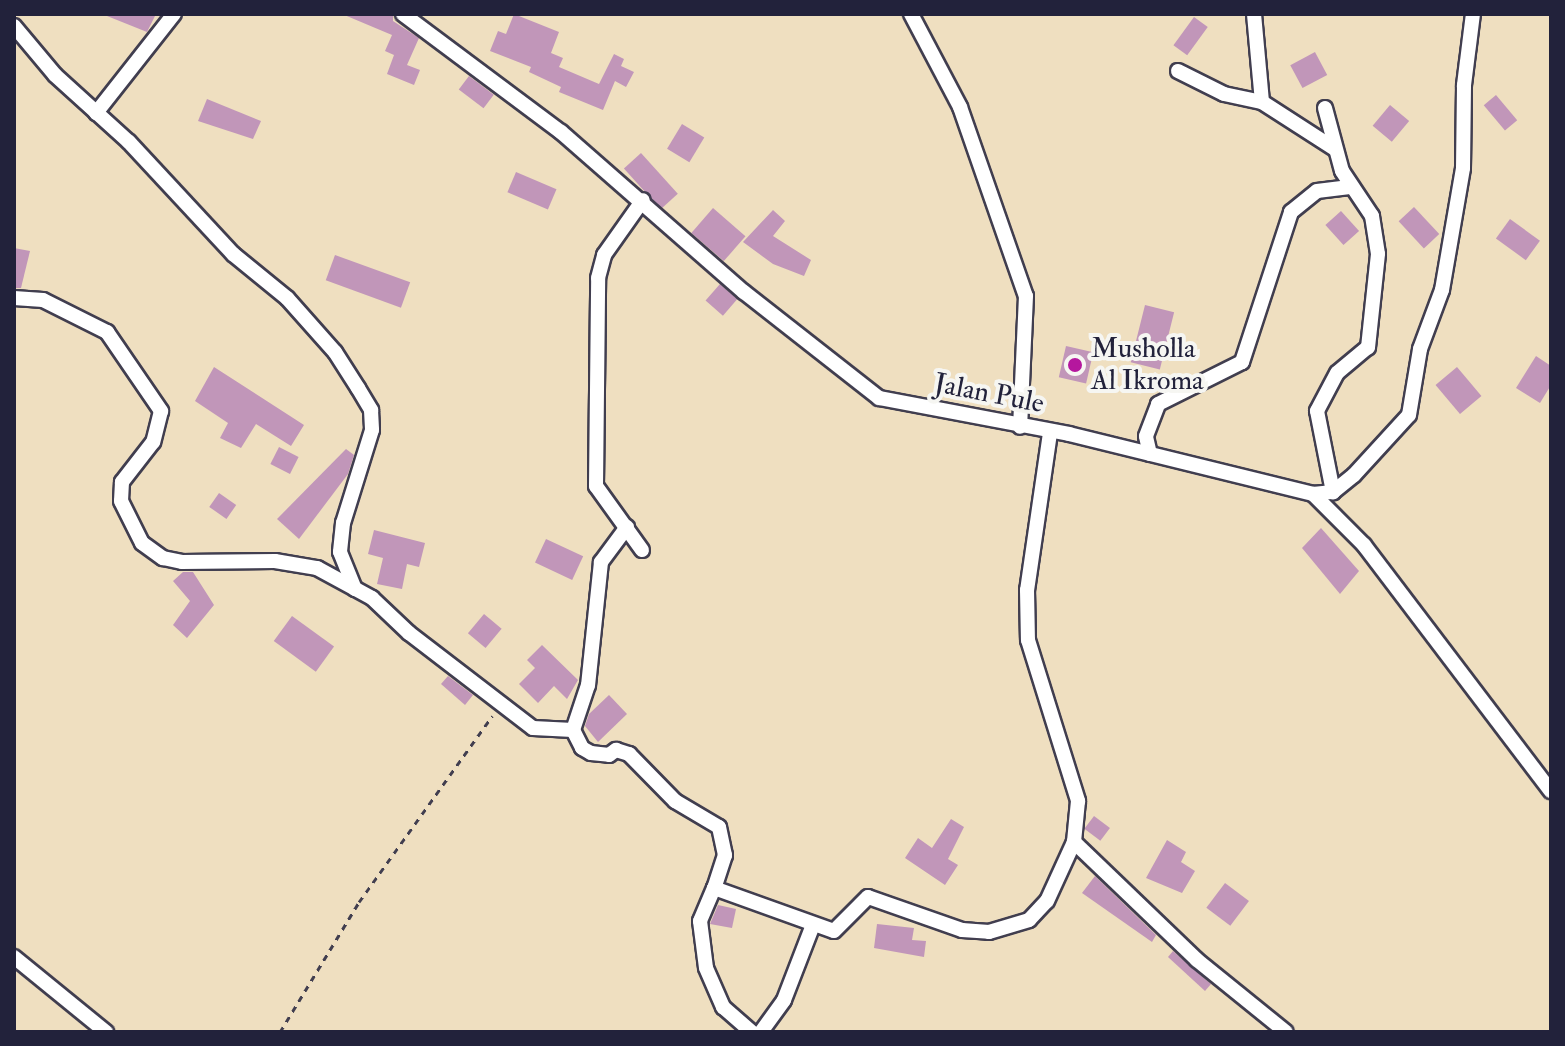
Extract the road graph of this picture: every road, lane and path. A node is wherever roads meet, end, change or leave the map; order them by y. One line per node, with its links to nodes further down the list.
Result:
1 (174, 14): 10 (street)
2 (403, 14): 13 (street, Jalan Pule)
3 (911, 14): 15 (street)
4 (1254, 14): 8 (street)
5 (1473, 14): 18 (street)
6 (14, 26): 10 (street)
7 (1178, 71): 8 (street)
8 (1262, 102): 11 (street)
9 (1325, 108): 11 (street)
10 (96, 113): 22 (street)
11 (1335, 149): 12 (street)
12 (1352, 187): 17 (street); 18 (street)
13 (643, 200): 15 (street, Jalan Pule); 20 (street)
14 (14, 298): 22 (street)
15 (1020, 427): 16 (street, Jalan Pule)
16 (1050, 433): 17 (street, Jalan Pule); 26 (street)
17 (1150, 454): 19 (street, Jalan Pule)
18 (1333, 492): 19 (street)
19 (1313, 494): 25 (street)
20 (627, 527): 21 (street); 24 (street)
21 (642, 550)
22 (355, 589): 23 (street)
23 (499, 706): 24 (street); 30 (path)
24 (573, 730): 27 (street)
25 (1551, 791)
26 (1074, 842): 28 (street); 36 (street)
27 (714, 888): 28 (street); 34 (street)
28 (813, 925): 35 (street)
29 (14, 957): 31 (street)
30 (284, 1026): 32 (path); 33 (path)
31 (106, 1032)
32 (280, 1032)
33 (288, 1032)
34 (752, 1032)
35 (761, 1032)
36 (1286, 1032)

